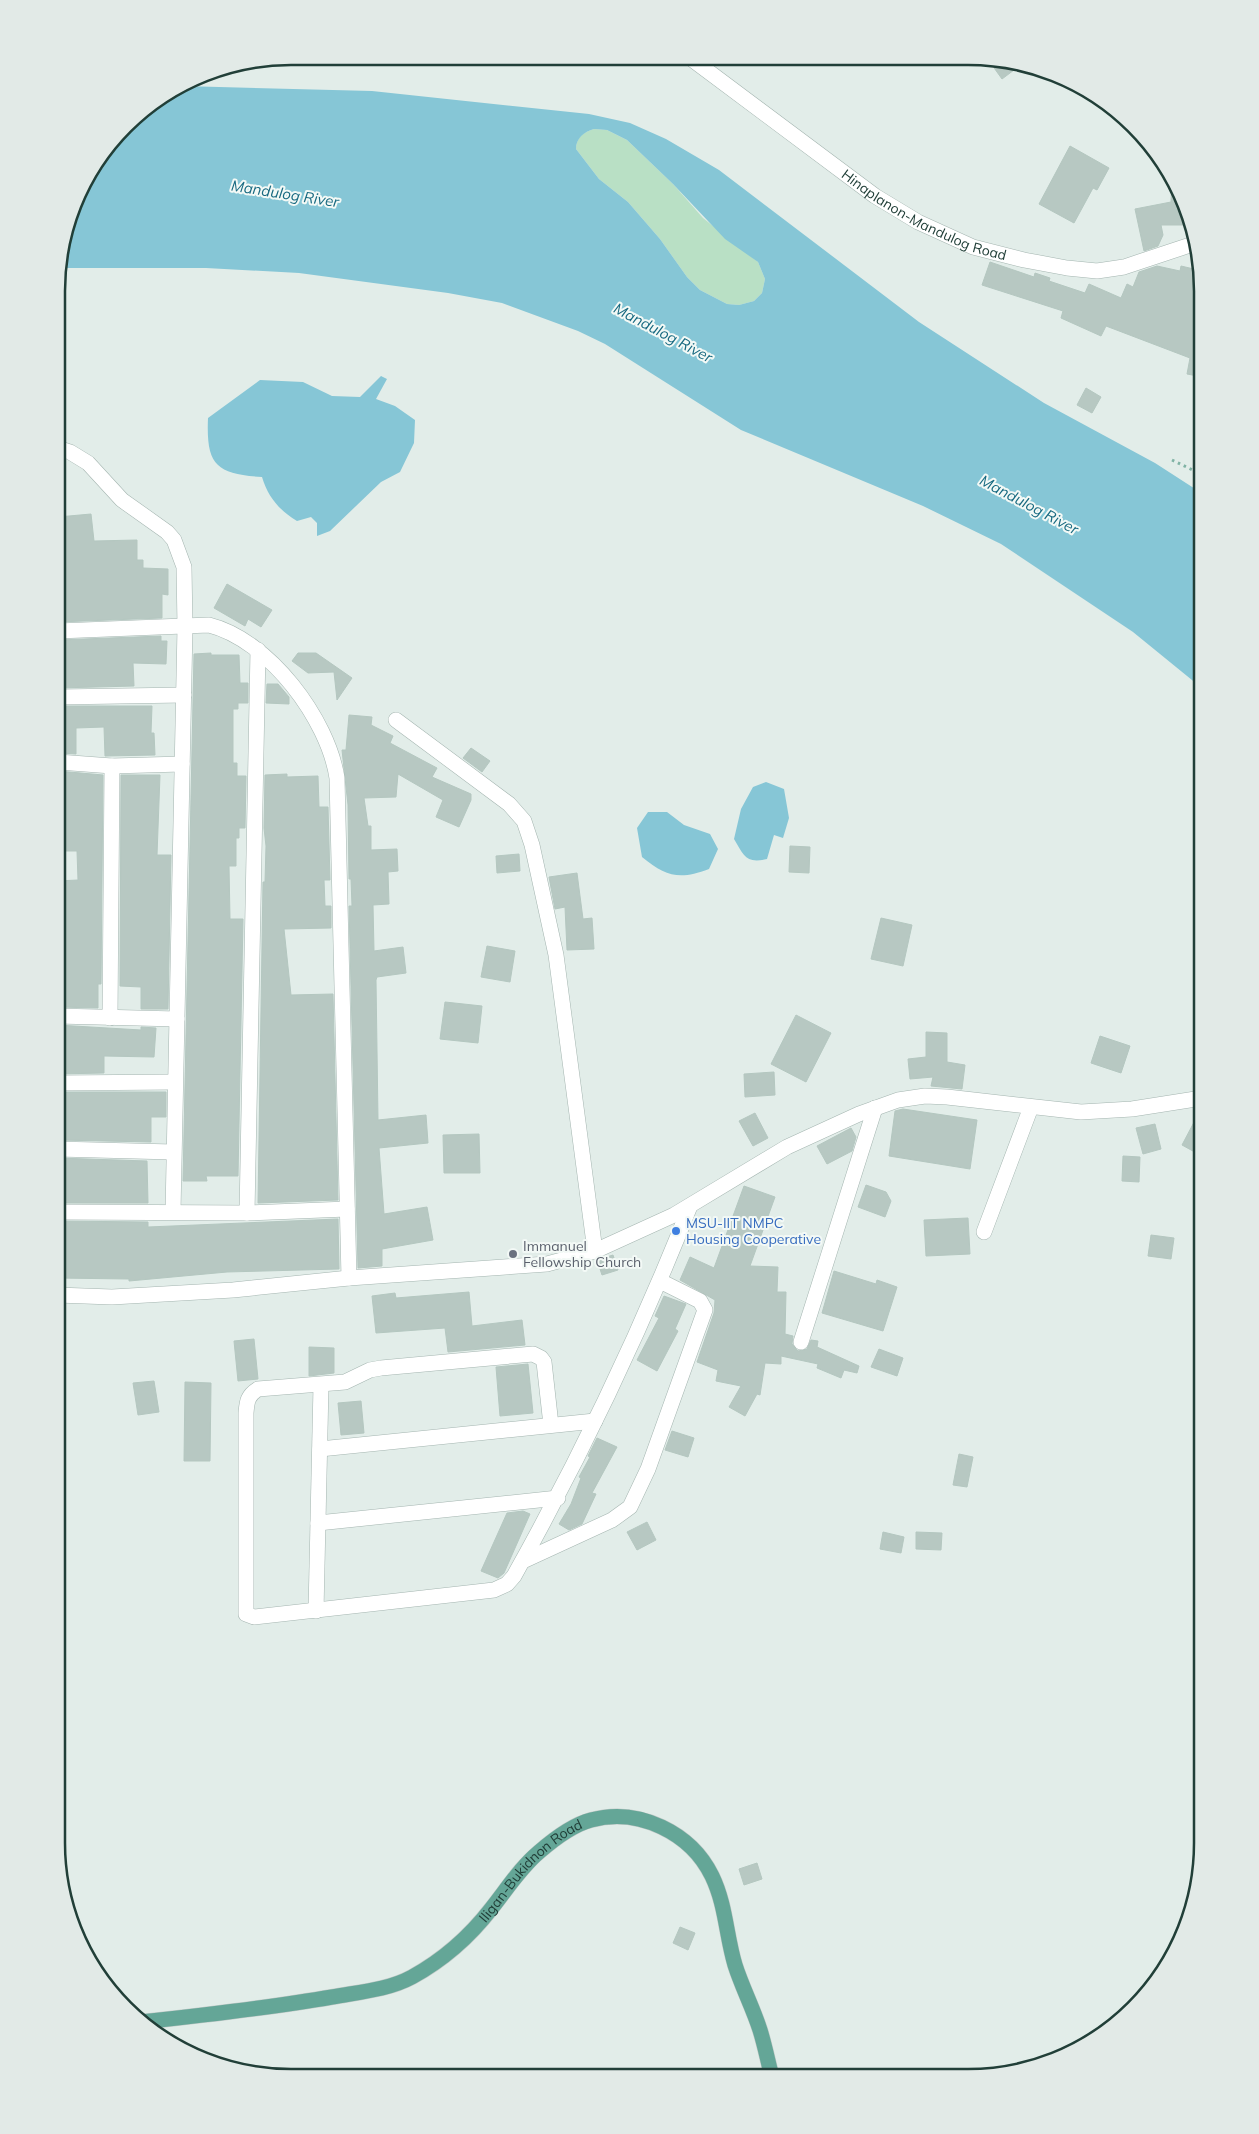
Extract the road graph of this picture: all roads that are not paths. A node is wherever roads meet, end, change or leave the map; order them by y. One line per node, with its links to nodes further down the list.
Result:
1 (701, 65): 2 (street, Hinaplanon-Mandulog Road)
2 (1190, 245)
3 (65, 452): 4 (street)
4 (185, 627): 5 (street); 6 (street); 7 (street)
5 (65, 631)
6 (258, 650): 24 (street); 27 (street)
7 (184, 695): 8 (street); 11 (street)
8 (65, 697)
9 (396, 720): 29 (street)
10 (65, 763): 12 (street)
11 (182, 764): 12 (street); 15 (street)
12 (112, 766): 14 (street)
13 (65, 1016): 14 (street)
14 (110, 1018): 15 (street)
15 (177, 1019): 16 (street)
16 (175, 1082): 17 (street); 22 (street)
17 (65, 1083)
18 (1194, 1099): 19 (street)
19 (1031, 1107): 20 (street); 28 (street)
20 (875, 1108): 23 (street); 33 (street)
21 (65, 1149): 22 (street)
22 (173, 1152): 26 (street)
23 (690, 1206): 29 (street); 31 (street)
24 (347, 1209): 27 (street); 30 (street)
25 (65, 1212): 26 (street)
26 (173, 1212): 27 (street)
27 (247, 1213)
28 (984, 1232)
29 (595, 1251): 30 (street)
30 (349, 1278): 32 (street)
31 (660, 1281): 35 (street); 40 (street)
32 (65, 1295)
33 (801, 1342)
34 (321, 1386): 36 (street); 37 (street); 41 (street)
35 (595, 1421): 36 (street); 38 (street)
36 (551, 1425): 37 (street)
37 (320, 1448): 39 (street)
38 (558, 1498): 39 (street); 40 (street)
39 (318, 1523): 41 (street)
40 (523, 1561): 41 (street)
41 (316, 1611)
42 (151, 2021): 43 (main road, Iligan-Bukidnon Road)
43 (770, 2069)

